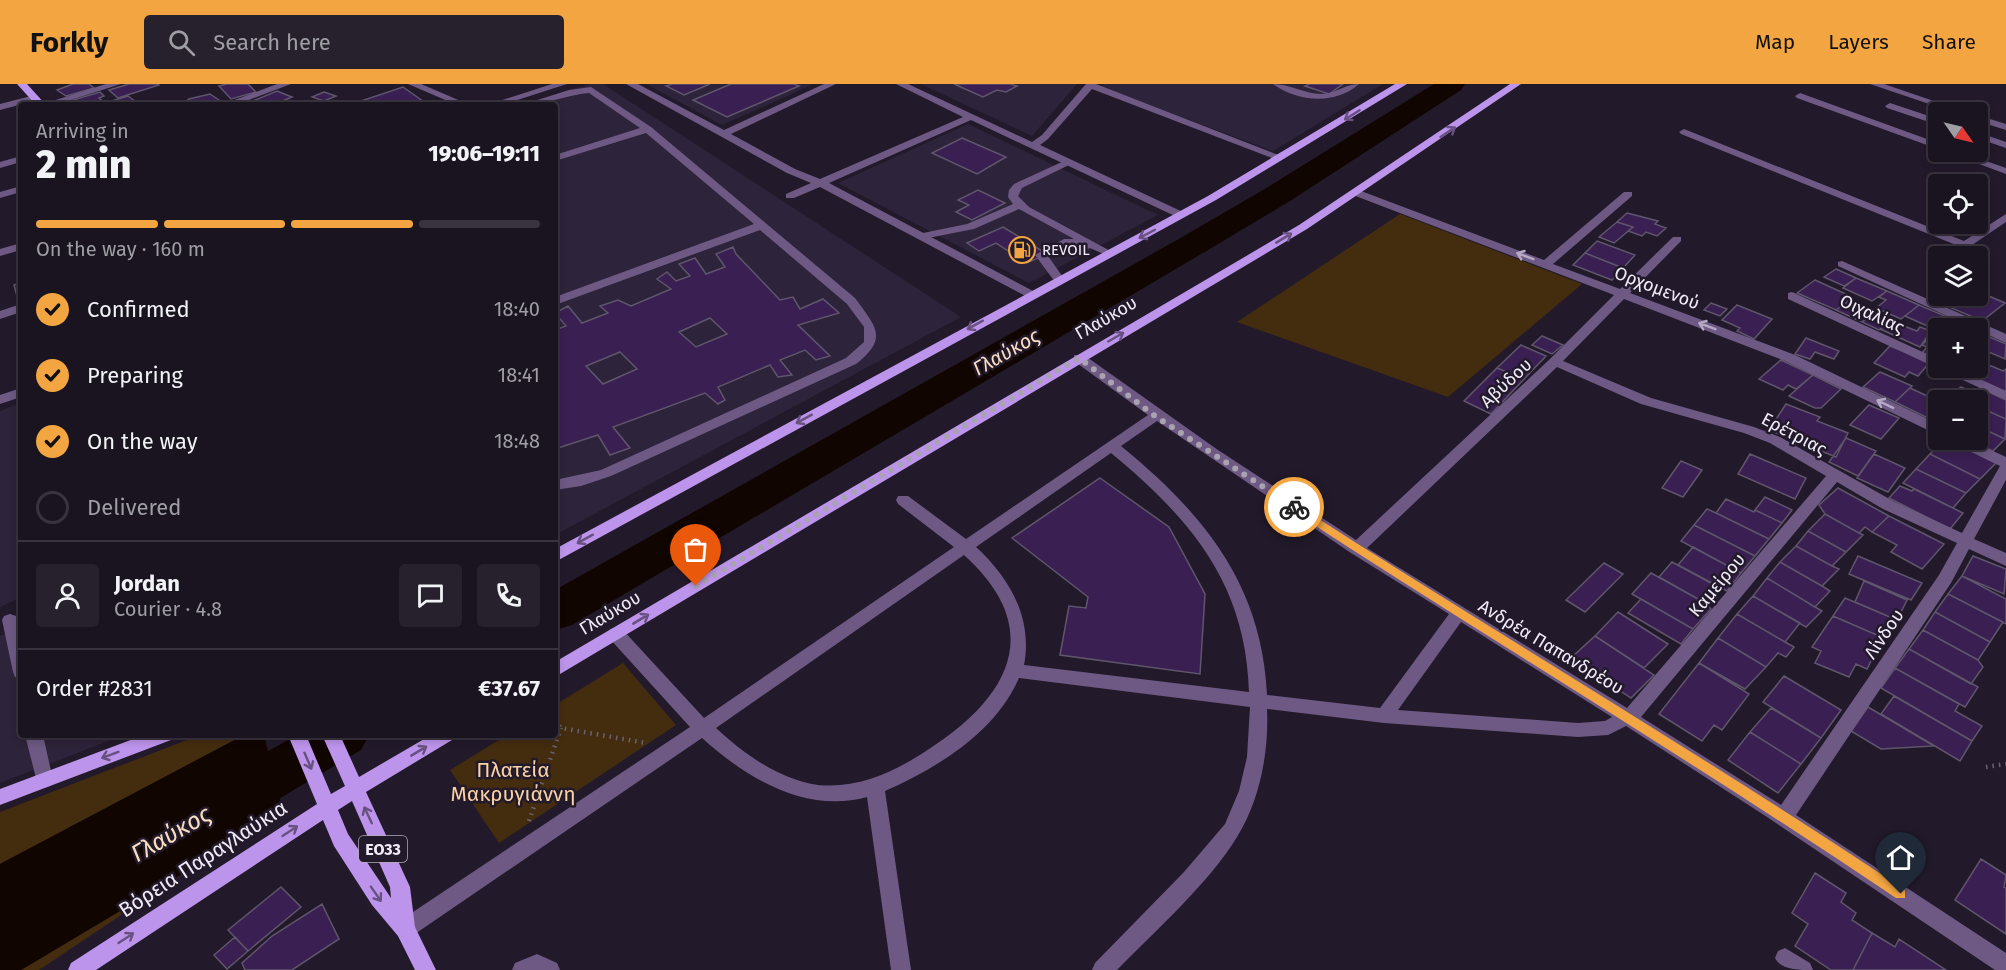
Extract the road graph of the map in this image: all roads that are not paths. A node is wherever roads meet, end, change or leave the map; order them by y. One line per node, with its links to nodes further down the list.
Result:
1 (22, 84): 16 (main road)
2 (116, 84): 17 (street)
3 (286, 84): 18 (street)
4 (413, 84): 19 (street)
5 (561, 84): 20 (street)
6 (631, 84): 32 (street)
7 (831, 84): 32 (street)
8 (901, 84): 26 (street)
9 (1278, 84): 10 (street)
10 (1354, 84)
11 (1402, 84): 38 (main road, one-way to 38)
12 (1516, 84): 46 (main road, Γλαύκου, one-way to 12)
13 (1875, 84): 22 (street)
14 (1090, 85): 36 (street); 38 (street)
15 (1800, 96): 34 (street)
16 (39, 102)
17 (44, 102)
18 (235, 102)
19 (458, 102)
20 (502, 102)
21 (540, 102): 30 (street)
22 (1930, 102)
23 (18, 105): 25 (street)
24 (1890, 106): 27 (street)
25 (0, 107)
26 (970, 117): 36 (street); 44 (street)
27 (1928, 119)
28 (1988, 121): 29 (street)
29 (2006, 127)
30 (648, 129): 37 (street); 53 (street)
31 (1684, 132): 52 (street)
32 (724, 134): 44 (street)
33 (1988, 139): 35 (street)
34 (1928, 142)
35 (2006, 145)
36 (1033, 146): 41 (street)
37 (558, 157)
38 (1281, 158): 51 (main road)
39 (18, 160): 42 (street)
40 (1980, 162): 43 (street)
41 (1068, 163): 50 (street); 51 (street)
42 (0, 165)
43 (2006, 171)
44 (821, 182): 49 (street); 54 (street)
45 (18, 190): 48 (street)
46 (1357, 193): 59 (street, Ορχομενού, one-way to 46); 69 (main road, Γλαύκου, one-way to 46)
47 (1628, 194): 59 (street)
48 (0, 195)
49 (790, 196)
50 (1019, 205): 54 (street); 58 (street)
51 (1181, 215): 58 (main road, one-way to 58)
52 (2006, 217)
53 (762, 225): 65 (street); 82 (street)
54 (923, 236): 63 (street)
55 (1677, 239): 62 (street, Αβύδου)
56 (18, 247): 57 (street)
57 (0, 253)
58 (1109, 255): 61 (main road); 61 (street)
59 (1546, 264): 62 (street, Ορχομενού)
60 (1842, 264): 68 (street)
61 (1059, 280): 63 (main road)
62 (1622, 294): 71 (street, Αβύδου); 77 (street, Ορχομενού, one-way to 62)
63 (1031, 295): 87 (main road, one-way to 87)
64 (1792, 296): 70 (street, Οιχαλίας)
65 (558, 300)
66 (18, 309): 67 (street)
67 (0, 315)
68 (2006, 339)
69 (1079, 358): 76 (street, Ανδρέα Παπανδρέου); 91 (main road, Γλαύκου, one-way to 69)
70 (1928, 359)
71 (1556, 362): 81 (street, Ερέτριας); 86 (street, Αβύδου)
72 (1967, 378): 74 (street)
73 (18, 393): 75 (street)
74 (2006, 396)
75 (0, 400)
76 (1155, 416): 78 (street); 86 (street, Ανδρέα Παπανδρέου)
77 (1928, 425)
78 (1111, 445): 85 (street); 95 (street)
79 (1977, 450): 80 (street)
80 (2006, 465): 84 (street, Λίνδου)
81 (1834, 476): 84 (street, Ερέτριας); 97 (street, Καμείρου)
82 (558, 485)
83 (903, 500): 85 (street)
84 (1966, 543): 88 (street, Ερέτριας); 109 (street, Λίνδου)
85 (963, 547): 94 (street); 98 (street)
86 (1356, 549): 89 (street, Ανδρέα Παπανδρέου)
87 (558, 553)
88 (2006, 560)
89 (1458, 614): 96 (street); 97 (street, Ανδρέα Παπανδρέου)
90 (10, 619): 92 (street)
91 (616, 634): 93 (main road, Γλαύκου); 98 (street)
92 (18, 658)
93 (558, 668)
94 (1014, 670): 95 (street); 106 (street)
95 (1258, 702): 96 (street); 118 (street)
96 (1384, 716): 97 (street)
97 (1629, 718): 109 (street, Ανδρέα Παπανδρέου)
98 (704, 727): 106 (street); 110 (street)
99 (35, 738): 104 (street)
100 (157, 738): 104 (main road, one-way to 104)
101 (298, 738): 108 (main road, ΕΟ33, one-way to 108)
102 (332, 738): 105 (main road, ΕΟ33)
103 (440, 738): 105 (main road, one-way to 103)
104 (44, 780): 107 (main road)
105 (351, 781): 108 (main road, Βόρεια Παραγλαύκια); 110 (main road, ΕΟ33, one-way to 105)
106 (875, 787): 117 (street)
107 (0, 797)
108 (328, 806): 110 (main road, ΕΟ33, one-way to 110); 113 (main road, Βόρεια Παραγλαύκια, one-way to 108)
109 (1784, 816): 112 (street, Ανδρέα Παπανδρέου)
110 (405, 929): 114 (main road, ΕΟ33)
111 (1785, 957): 119 (street)
112 (1999, 965)
113 (78, 970)
114 (426, 970)
115 (522, 970): 116 (street)
116 (550, 970)
117 (902, 970)
118 (1102, 970)
119 (1803, 970)

